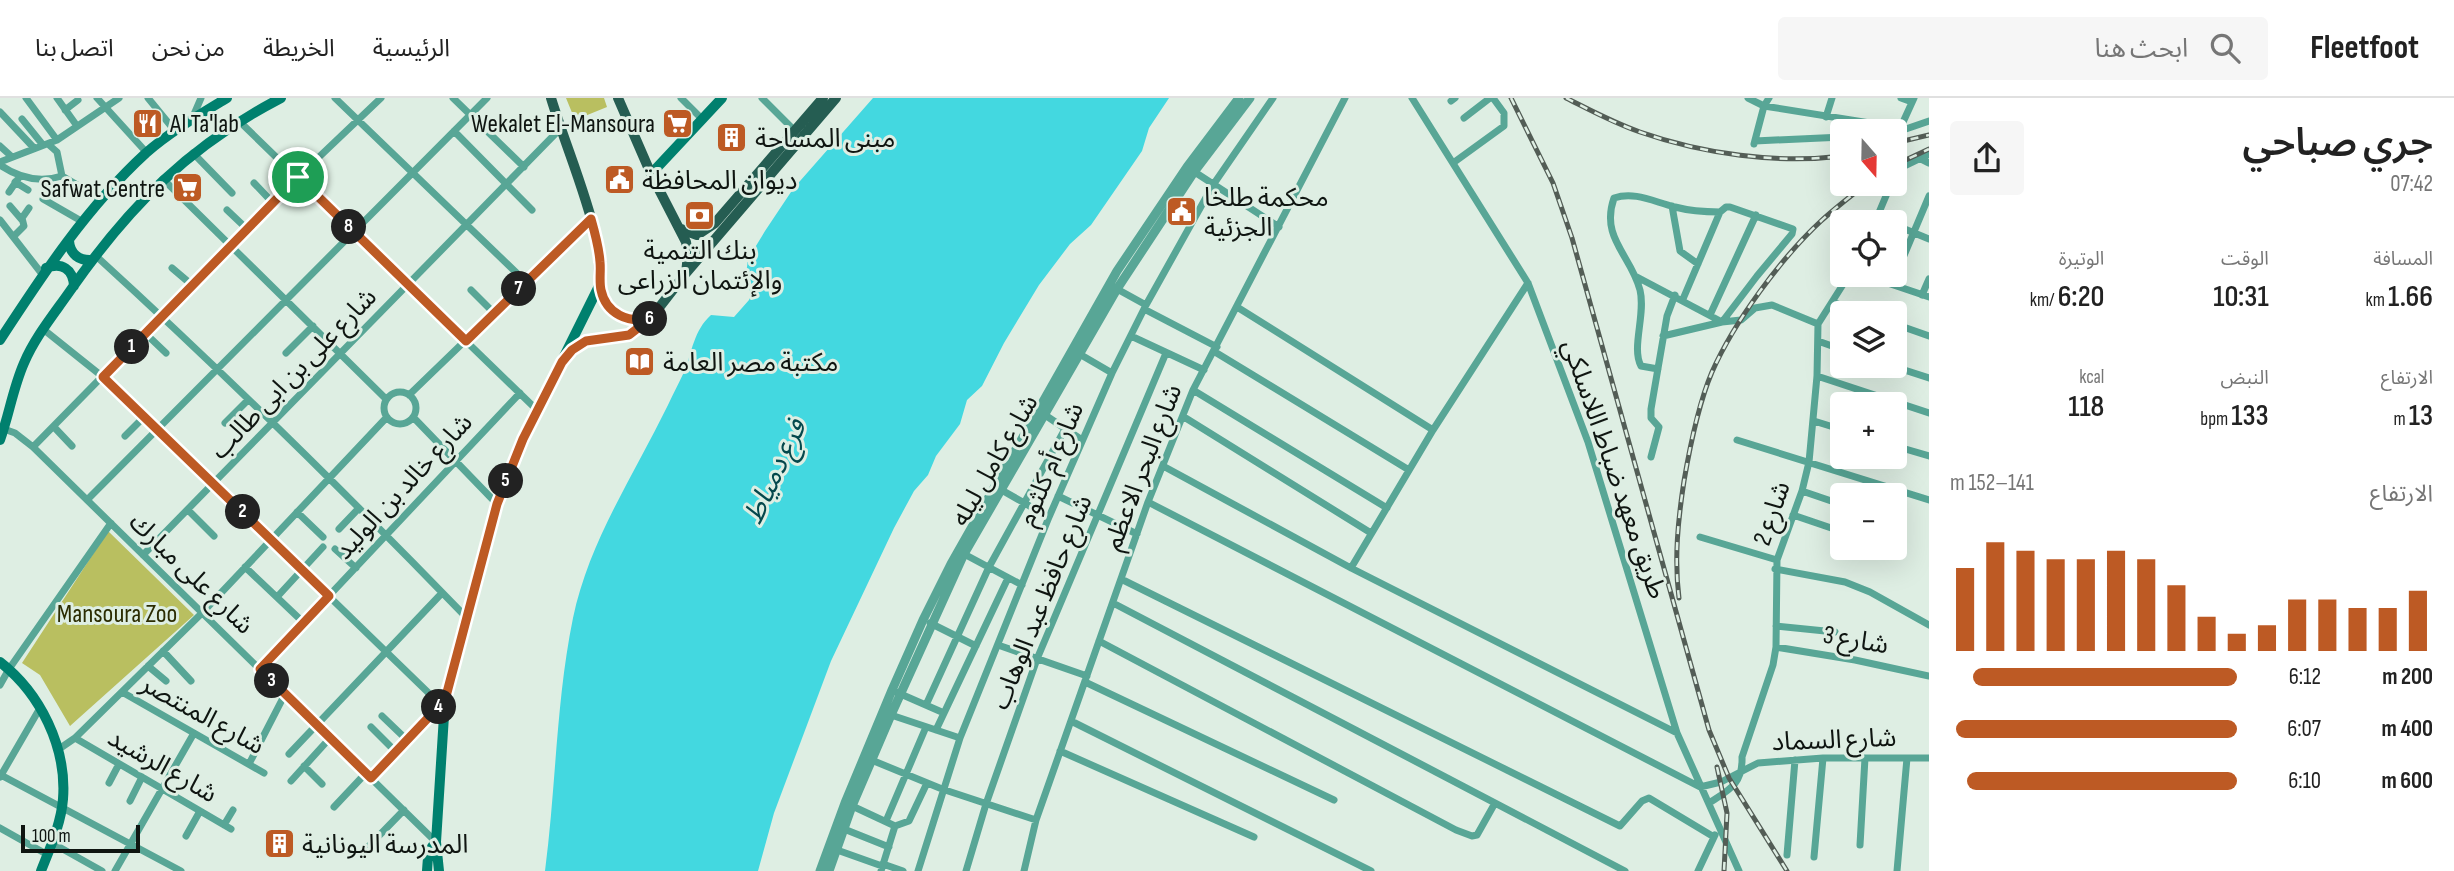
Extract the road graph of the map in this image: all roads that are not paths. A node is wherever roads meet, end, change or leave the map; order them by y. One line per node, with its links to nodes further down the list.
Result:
1 (26, 98): 54 (street)
2 (57, 98): 34 (street)
3 (97, 98): 33 (street)
4 (119, 98): 33 (street)
5 (148, 98): 50 (street)
6 (201, 98): 41 (street)
7 (281, 98): 45 (main road)
8 (335, 98): 38 (street)
9 (381, 98): 38 (street)
10 (453, 98): 36 (street)
11 (487, 98): 36 (street)
12 (551, 98): 49 (main road)
13 (618, 98): 70 (main road)
14 (681, 98): 42 (street)
15 (722, 98): 42 (main road)
16 (762, 98): 52 (street)
17 (823, 98): 52 (main road)
18 (836, 98): 112 (main road)
19 (1239, 98): 68 (street, شارع كامل ليله)
20 (1250, 98): 68 (street, شارع كامل ليله)
21 (1273, 98): 77 (street, شارع أم كلثوم)
22 (1345, 98): 97 (street, شارع البحر الاعظم)
23 (1412, 98): 64 (street, طريق معهد ضباط اللاسلكي)
24 (1492, 98): 39 (street); 64 (street)
25 (1748, 98): 32 (street)
26 (1769, 98): 32 (street)
27 (1832, 98): 37 (street)
28 (1901, 98): 31 (street)
29 (225, 99): 41 (main road)
30 (74, 100): 34 (street)
31 (1913, 100): 44 (street)
32 (1764, 106): 37 (street); 53 (street)
33 (105, 107): 47 (street); 58 (street)
34 (65, 110): 47 (street)
35 (0, 112): 57 (street)
36 (470, 115): 51 (street); 67 (street)
37 (1826, 117): 43 (street)
38 (357, 118): 69 (street); 72 (street)
39 (1464, 118)
40 (22, 119): 55 (street)
41 (192, 119): 50 (main road)
42 (702, 119): 70 (main road)
43 (1836, 119)
44 (1904, 119)
45 (239, 121): 59 (main road); 72 (street)
46 (1929, 121): 48 (street)
47 (77, 126): 54 (street)
48 (1908, 128)
49 (561, 129): 67 (street, شارع على بن ابى طالب); 92 (main road)
50 (175, 131): 58 (main road)
51 (454, 131): 69 (street); 76 (street)
52 (795, 131): 99 (main road)
53 (1830, 138)
54 (57, 140): 55 (street)
55 (46, 144): 57 (street); 71 (street)
56 (0, 146): 61 (street)
57 (34, 148): 61 (street)
58 (147, 153): 83 (main road)
59 (193, 153): 74 (main road); 80 (street)
60 (1929, 154): 62 (street)
61 (11, 156): 63 (street)
62 (1919, 158): 65 (street); 66 (street)
63 (0, 163): 73 (street)
64 (1453, 163): 116 (street, طريق معهد ضباط اللاسلكي)
65 (1929, 163)
66 (1908, 164)
67 (524, 167): 76 (street, شارع على بن ابى طالب)
68 (1190, 169): 77 (street); 122 (street, شارع كامل ليله); 151 (street, شارع كامل ليله)
69 (413, 172): 96 (street); 101 (street)
70 (651, 174): 99 (main road)
71 (62, 176): 73 (street); 83 (street)
72 (298, 177): 84 (street); 101 (street)
73 (18, 179): 78 (street); 79 (street)
74 (163, 179): 106 (street); 108 (main road)
75 (254, 183): 84 (street)
76 (507, 184): 89 (street); 96 (street, شارع على بن ابى طالب)
77 (1213, 185): 97 (street); 129 (street, شارع أم كلثوم)
78 (28, 190)
79 (9, 192)
80 (232, 194)
81 (1929, 196): 102 (street)
82 (43, 199): 95 (street)
83 (101, 199): 95 (main road)
84 (273, 203): 98 (street)
85 (10, 206): 94 (street)
86 (1672, 206): 90 (street); 109 (street); 113 (street)
87 (29, 208): 94 (street)
88 (227, 210): 98 (street)
89 (532, 210)
90 (1720, 212): 91 (street); 109 (street)
91 (1756, 215): 132 (street); 136 (street)
92 (591, 219): 115 (street); 117 (main road)
93 (0, 220): 103 (street)
94 (22, 221): 103 (street)
95 (83, 222): 105 (main road)
96 (467, 224): 115 (street); 119 (street, شارع على بن ابى طالب)
97 (1279, 227): 130 (street, شارع البحر الاعظم)
98 (247, 229): 106 (street)
99 (681, 229): 112 (main road)
100 (1907, 230): 102 (street)
101 (354, 232): 119 (street); 127 (street)
102 (1913, 232): 104 (street); 107 (street)
103 (14, 236): 111 (street)
104 (1929, 239)
105 (69, 241): 108 (main road); 111 (main road)
106 (231, 246): 118 (street); 127 (street)
107 (1907, 247)
108 (94, 258): 120 (main road); 133 (street)
109 (1698, 264): 126 (street)
110 (172, 268): 118 (street)
111 (44, 271): 120 (main road); 146 (main road)
112 (686, 273): 134 (main road)
113 (1635, 276): 124 (street); 157 (street)
114 (1929, 279): 125 (street)
115 (526, 282): 131 (street)
116 (1528, 283): 184 (street); 283 (street, طريق معهد ضباط اللاسلكي)
117 (600, 284): 134 (main road); 135 (main road)
118 (192, 285): 133 (street)
119 (408, 285): 147 (street); 155 (street, شارع على بن ابى طالب)
120 (74, 286): 140 (main road)
121 (1900, 287): 125 (street)
122 (1117, 289): 129 (street); 151 (street, شارع كامل ليله)
123 (471, 290): 131 (street)
124 (1675, 295): 126 (street); 143 (street)
125 (1926, 296)
126 (1683, 299): 132 (street)
127 (286, 300): 138 (street); 158 (street)
128 (1830, 305): 137 (street)
129 (1145, 307): 142 (street, شارع أم كلثوم); 150 (street)
130 (1237, 307): 150 (street, شارع البحر الاعظم); 184 (street)
131 (494, 313): 147 (street)
132 (1710, 315): 136 (street)
133 (162, 316): 141 (street); 158 (street)
134 (651, 318): 145 (main road)
135 (581, 322): 145 (main road); 156 (main road)
136 (1723, 322): 137 (street); 143 (street)
137 (1818, 324): 148 (street, شارع 2)
138 (313, 326): 153 (street); 155 (street)
139 (1907, 328): 144 (street)
140 (43, 329): 163 (street); 185 (main road)
141 (145, 333): 152 (street); 163 (street)
142 (1130, 336): 154 (street); 161 (street, شارع أم كلثوم)
143 (1663, 336): 157 (street)
144 (1929, 336)
145 (597, 339): 156 (main road)
146 (0, 340)
147 (466, 341): 166 (street); 167 (street)
148 (1818, 341): 149 (street); 162 (street, شارع 2)
149 (1830, 345)
150 (1216, 349): 159 (street, شارع البحر الاعظم); 197 (street)
151 (1076, 352): 161 (street); 172 (street, شارع كامل ليله); 200 (street, شارع كامل ليله)
152 (166, 353)
153 (286, 353)
154 (1166, 353): 159 (street); 213 (street, شارع حافظ عبد الوهاب)
155 (341, 354): 168 (street); 179 (street, شارع على بن ابى طالب)
156 (562, 362): 170 (main road)
157 (1658, 369): 193 (street)
158 (217, 370): 169 (street); 183 (street)
159 (1204, 370): 165 (street, شارع البحر الاعظم)
160 (1907, 371): 164 (street)
161 (1112, 373): 187 (street, شارع أم كلثوم)
162 (1817, 376): 171 (street); 177 (street, شارع 2)
163 (103, 377): 173 (street); 180 (street)
164 (1929, 378)
165 (1193, 390): 176 (street, شارع البحر الاعظم); 210 (street)
166 (520, 393): 170 (street); 194 (street, شارع خالد بن الوليد)
167 (409, 395): 168 (street); 175 (street)
168 (386, 399): 174 (street)
169 (248, 400): 178 (street); 179 (street)
170 (537, 410): 208 (main road)
171 (1929, 413)
172 (1045, 415): 182 (street); 200 (street, شارع كامل ليله)
173 (144, 416): 183 (street); 186 (street)
174 (387, 417): 175 (street); 198 (street)
175 (413, 417): 194 (street)
176 (1184, 417): 196 (street, شارع البحر الاعظم); 219 (street)
177 (1814, 421): 181 (street); 195 (street, شارع 2)
178 (225, 423)
179 (272, 424): 198 (street); 199 (street, شارع على بن ابى طالب)
180 (54, 426): 189 (street); 190 (street)
181 (1830, 426)
182 (1065, 429): 187 (street); 207 (street)
183 (157, 430): 199 (street); 203 (street)
184 (1433, 430): 197 (street)
185 (2, 435): 190 (street, شارع على مبارك)
186 (125, 436)
187 (1082, 440): 202 (street, شارع أم كلثوم)
188 (1737, 440): 195 (street)
189 (72, 446)
190 (33, 447): 203 (street, شارع على مبارك)
191 (1907, 450): 192 (street)
192 (1929, 456)
193 (1651, 457)
194 (456, 462): 208 (street); 221 (street, شارع خالد بن الوليد)
195 (1810, 462): 201 (street, شارع 2); 204 (street)
196 (1163, 466): 206 (street, شارع البحر الاعظم); 234 (street)
197 (1409, 470): 210 (street)
198 (329, 479): 209 (street); 212 (street)
199 (213, 484): 211 (street, شارع على بن ابى طالب); 225 (street)
200 (998, 488): 207 (street); 228 (street, شارع كامل ليله); 246 (street, شارع كامل ليله)
201 (1802, 491): 205 (street); 214 (street, شارع 2)
202 (1058, 496): 213 (street); 215 (street, شارع أم كلثوم)
203 (87, 500): 216 (street, شارع على مبارك)
204 (1929, 500)
205 (1830, 501)
206 (1148, 502): 220 (street, شارع البحر الاعظم); 311 (street)
207 (1024, 503): 215 (street); 232 (street)
208 (497, 504): 245 (main road)
209 (359, 508): 218 (street); 221 (street)
210 (1387, 508): 219 (street)
211 (188, 510): 222 (street); 229 (street, شارع على بن ابى طالب)
212 (297, 512): 223 (street); 225 (street)
213 (1098, 515): 220 (street); 258 (street, شارع حافظ عبد الوهاب)
214 (1793, 515): 217 (street); 230 (street, شارع 2)
215 (1049, 517): 239 (street, شارع أم كلثوم)
216 (111, 523): 229 (street, شارع على مبارك); 261 (street)
217 (1830, 528)
218 (340, 529)
219 (1371, 533): 234 (street)
220 (1137, 534): 238 (street, شارع البحر الاعظم)
221 (387, 535): 233 (street, شارع خالد بن الوليد); 240 (street)
222 (214, 536)
223 (323, 537)
224 (1700, 537): 230 (street)
225 (271, 540): 231 (street); 236 (street)
226 (323, 547): 236 (street)
227 (335, 549): 233 (street)
228 (964, 554): 232 (street); 246 (street, شارع كامل ليله)
229 (143, 555): 244 (street, شارع على مبارك)
230 (1777, 559): 235 (street, شارع 2)
231 (245, 567): 242 (street); 244 (street)
232 (989, 567): 237 (street); 251 (street)
233 (356, 568): 241 (street, شارع خالد بن الوليد)
234 (1351, 568): 283 (street)
235 (1775, 569): 248 (street); 249 (street, شارع 2)
236 (302, 570): 241 (street); 242 (street)
237 (1008, 578): 239 (street); 254 (street)
238 (1121, 579): 243 (street, شارع البحر الاعظم); 332 (street)
239 (1022, 585): 253 (street, شارع أم كلثوم)
240 (443, 593): 245 (street); 257 (street)
241 (329, 596): 247 (street, شارع خالد بن الوليد); 257 (street)
242 (277, 597): 247 (street)
243 (1112, 603): 252 (street, شارع البحر الاعظم); 317 (street)
244 (202, 613): 256 (street); 262 (street, شارع على مبارك)
245 (466, 617): 271 (main road)
246 (927, 621): 251 (street); 269 (street, شارع كامل ليله)
247 (304, 623): 262 (street, شارع خالد بن الوليد)
248 (1929, 625)
249 (1776, 626): 250 (street); 255 (street, شارع 2)
250 (1835, 632)
251 (957, 636): 254 (street); 272 (street)
252 (1099, 641): 264 (street, شارع البحر الاعظم); 317 (street)
253 (998, 645): 258 (street); 286 (street, شارع أم كلثوم)
254 (976, 646): 274 (street)
255 (1776, 647): 263 (street, شارع 3); 301 (street, شارع 2)
256 (163, 651): 260 (street); 266 (street)
257 (386, 652): 271 (street); 278 (street)
258 (1037, 659): 264 (street); 316 (street, شارع حافظ عبد الوهاب)
259 (0, 662): 261 (main road)
260 (148, 666): 265 (street); 268 (street)
261 (9, 669): 267 (street); 273 (main road)
262 (260, 669): 270 (street, شارع على مبارك)
263 (1929, 676)
264 (1086, 679): 277 (street, شارع البحر الاعظم); 314 (street)
265 (166, 681)
266 (191, 681)
267 (0, 685)
268 (122, 692): 282 (street, شارع المنتصر); 284 (street)
269 (896, 692): 272 (street); 275 (street, شارع كامل ليله); 296 (street, شارع كامل ليله)
270 (285, 694): 278 (street, شارع على مبارك); 299 (street)
271 (443, 703): 287 (street); 334 (main road)
272 (926, 705): 274 (street)
273 (40, 708): 288 (main road); 304 (street)
274 (944, 713): 281 (street)
275 (891, 715): 280 (street); 296 (street, شارع كامل ليله)
276 (383, 716): 287 (street)
277 (1071, 721): 289 (street, شارع البحر الاعظم); 356 (street)
278 (316, 724): 285 (street, شارع على مبارك); 291 (street)
279 (371, 727): 290 (street)
280 (926, 727): 281 (street); 303 (street)
281 (936, 730): 286 (street)
282 (194, 733): 299 (street, شارع المنتصر); 312 (street)
283 (1678, 733): 311 (street, طريق معهد ضباط اللاسلكي)
284 (75, 738): 288 (street); 298 (street, شارع الرشيد)
285 (330, 738): 300 (street); 305 (street, شارع على مبارك)
286 (960, 738): 313 (street, شارع أم كلثوم)
287 (407, 740): 290 (street)
288 (59, 749): 321 (main road)
289 (1060, 751): 325 (street, شارع البحر الاعظم); 333 (street)
290 (396, 752): 305 (street)
291 (289, 754)
292 (1823, 758): 293 (street, شارع السماد); 297 (street, شارع السماد); 343 (street)
293 (1865, 758): 294 (street, شارع السماد); 337 (street)
294 (1907, 758): 295 (street, شارع السماد); 360 (street)
295 (1929, 758)
296 (868, 759): 303 (street); 319 (street, شارع كامل ليله)
297 (1795, 760): 301 (street, شارع السماد); 342 (street)
298 (119, 764): 306 (street, شارع الرشيد); 308 (street)
299 (249, 764): 302 (street, شارع المنتصر)
300 (304, 766): 307 (street); 310 (street)
301 (1742, 770): 311 (street, شارع السماد); 318 (street, شارع السماد)
302 (264, 773)
303 (906, 775): 309 (street); 326 (street)
304 (1, 776): 321 (street)
305 (369, 776): 320 (street); 323 (street, شارع على مبارك)
306 (142, 777): 312 (street, شارع الرشيد); 315 (street)
307 (291, 781)
308 (109, 783)
309 (927, 783): 313 (street); 327 (street)
310 (322, 784)
311 (1701, 786): 318 (street, طريق معهد ضباط اللاسلكي)
312 (162, 789): 324 (street, شارع الرشيد); 336 (street)
313 (942, 789): 316 (street); 353 (street, شارع أم كلثوم)
314 (1334, 800)
315 (130, 801)
316 (986, 803): 325 (street); 354 (street, شارع حافظ عبد الوهاب)
317 (1495, 803): 357 (street)
318 (1710, 803): 329 (street, طريق معهد ضباط اللاسلكي)
319 (848, 804): 326 (street); 330 (street, شارع كامل ليله); 345 (street, شارع كامل ليله)
320 (334, 807)
321 (62, 808): 335 (main road); 336 (street)
322 (233, 810): 324 (street, شارع الرشيد)
323 (404, 810): 334 (street, شارع على مبارك); 339 (street)
324 (200, 811): 331 (street)
325 (1036, 820): 355 (street, شارع البحر الاعظم)
326 (886, 821): 327 (street)
327 (895, 826): 338 (street)
328 (0, 828): 341 (street)
329 (1718, 828): 332 (street); 359 (street, طريق معهد ضباط اللاسلكي)
330 (844, 829): 338 (street); 340 (street, شارع كامل ليله)
331 (187, 836)
332 (1714, 836): 358 (street)
333 (1254, 837)
334 (436, 842): 350 (main road); 351 (main road)
335 (52, 843): 341 (main road); 347 (street)
336 (131, 843): 348 (street); 349 (street)
337 (1860, 845)
338 (889, 847): 344 (street)
339 (367, 848)
340 (836, 850): 344 (street); 345 (street, شارع كامل ليله)
341 (48, 855): 346 (main road)
342 (1787, 855)
343 (1814, 857)
344 (882, 867): 352 (street)
345 (830, 870)
346 (41, 871)
347 (102, 871)
348 (115, 871)
349 (181, 871)
350 (427, 871)
351 (439, 871)
352 (903, 871)
353 (918, 871)
354 (966, 871)
355 (1024, 871)
356 (1371, 871)
357 (1625, 871)
358 (1698, 871)
359 (1739, 871)
360 (1897, 871)

